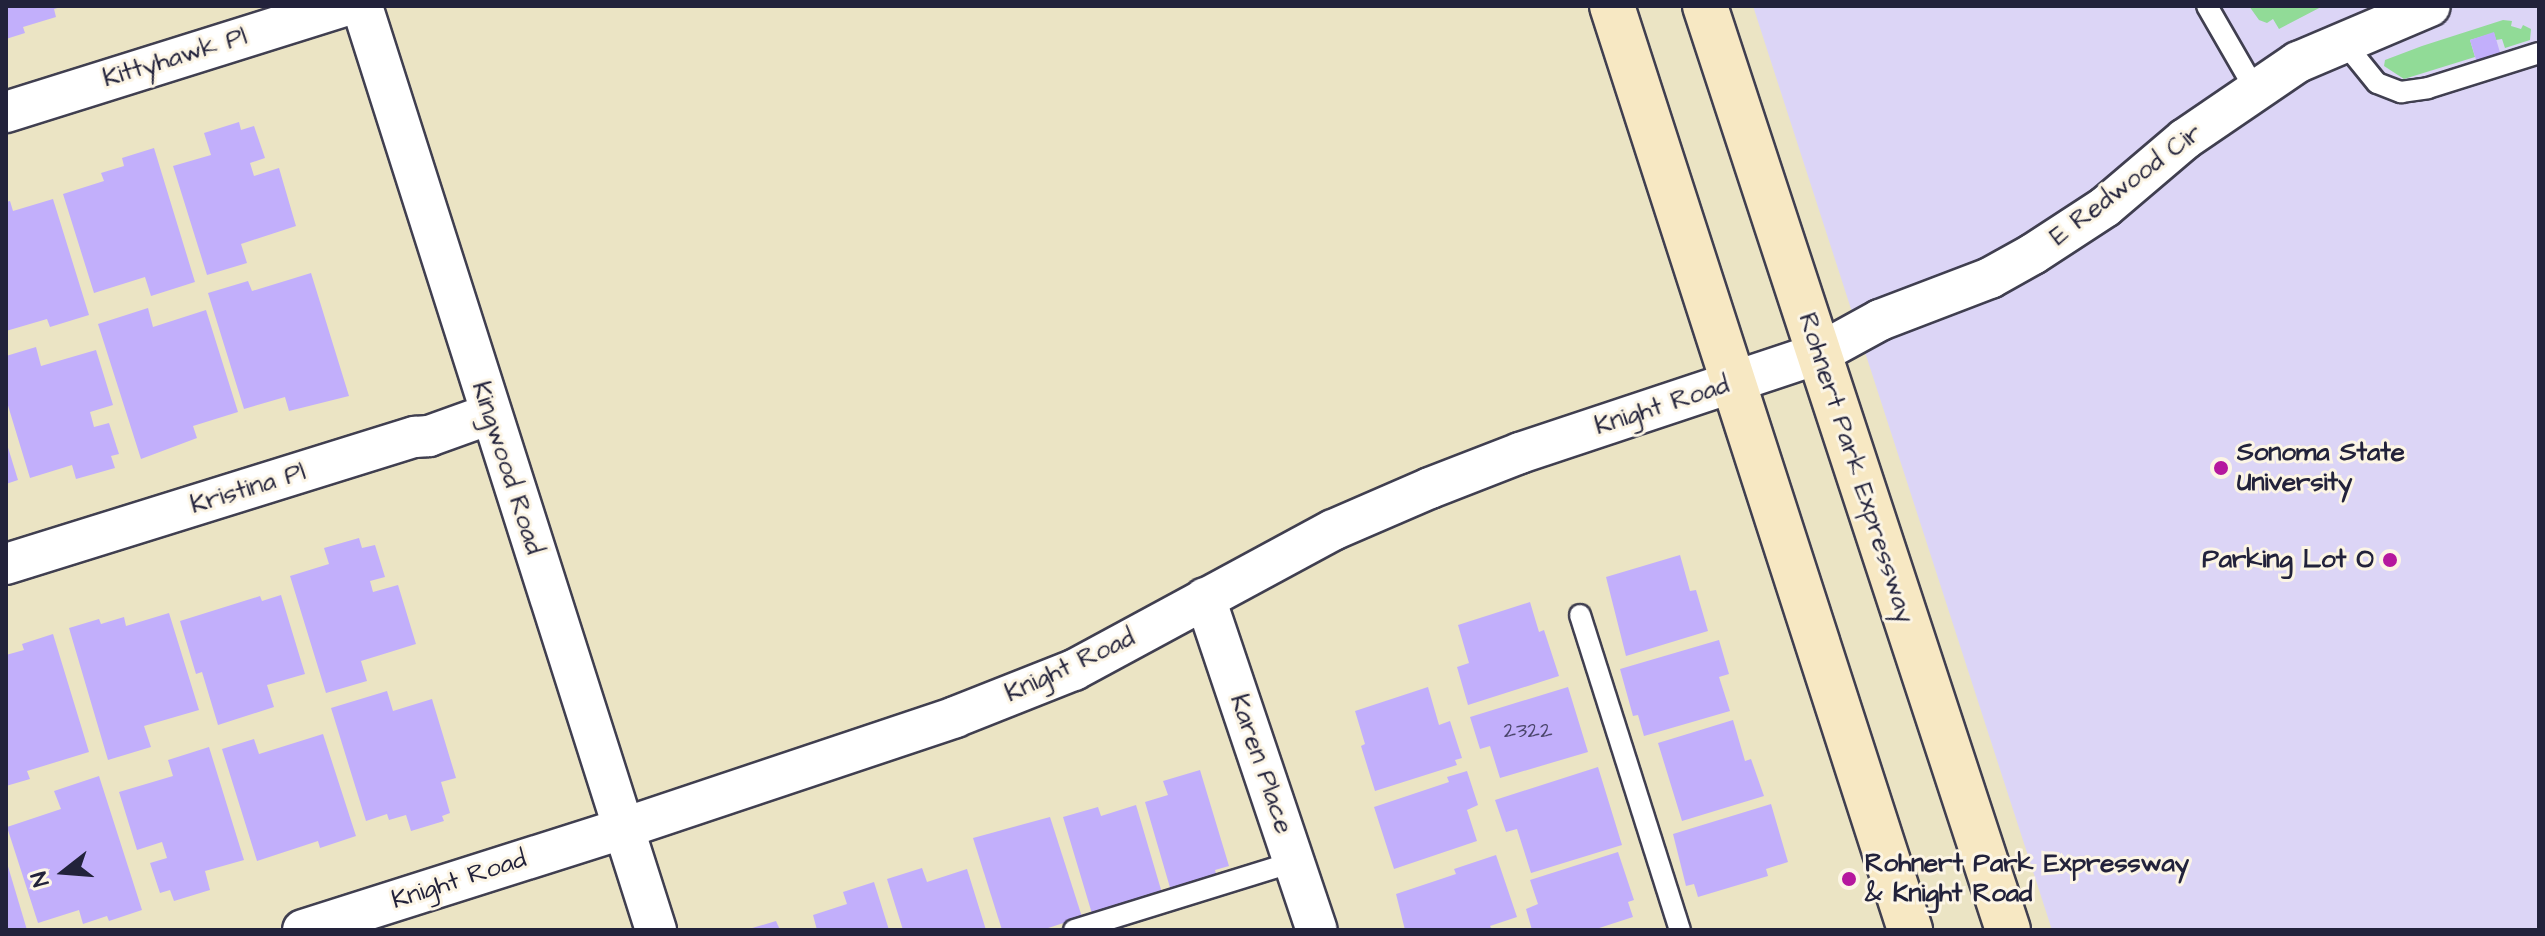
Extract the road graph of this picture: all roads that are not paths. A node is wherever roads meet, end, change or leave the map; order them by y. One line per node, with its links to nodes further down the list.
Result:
1 (344, 6): 10 (street, Kittyhawk Pl)
2 (362, 6): 13 (street, Kingwood Road)
3 (1612, 6): 12 (main road)
4 (1705, 6): 11 (main road, Rohnert Park Expressway)
5 (2207, 6): 9 (lane)
6 (2430, 6): 7 (street, E Redwood Cir)
7 (2342, 40): 8 (lane); 9 (street, E Redwood Cir)
8 (2539, 53)
9 (2255, 89): 11 (street, E Redwood Cir)
10 (6, 112)
11 (1818, 354): 12 (street, Knight Road); 25 (main road, Rohnert Park Expressway)
12 (1732, 382): 15 (street, Knight Road); 24 (main road)
13 (490, 414): 14 (street, Kristina Pl); 17 (street, Kingwood Road)
14 (6, 564)
15 (1205, 598): 17 (street, Knight Road); 18 (street, Karen Place)
16 (1580, 615): 23 (lane)
17 (624, 828): 19 (street, Knight Road); 20 (street, Kingwood Road)
18 (1294, 862): 21 (lane); 22 (street, Karen Place)
19 (303, 930)
20 (656, 930)
21 (1074, 930)
22 (1317, 930)
23 (1680, 930)
24 (1910, 930)
25 (2008, 930)

